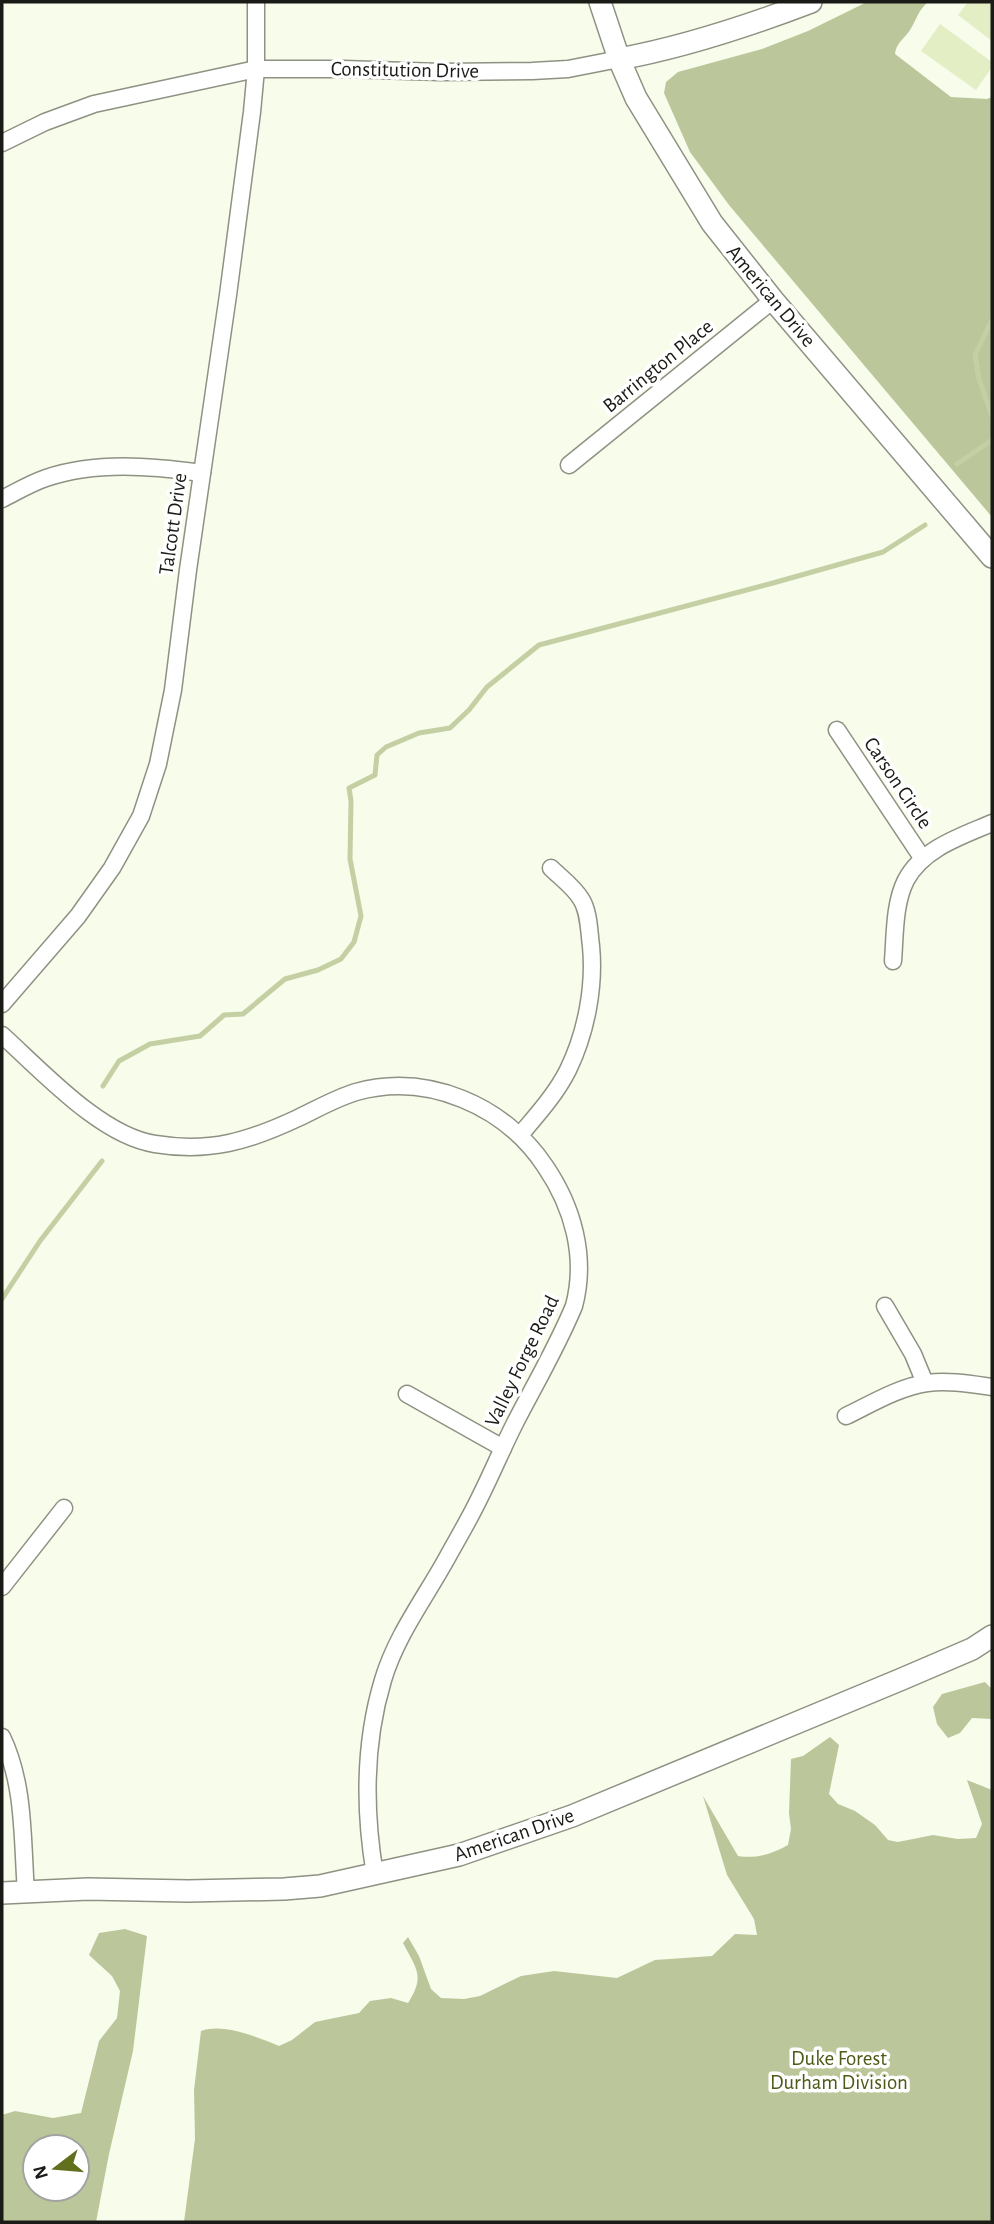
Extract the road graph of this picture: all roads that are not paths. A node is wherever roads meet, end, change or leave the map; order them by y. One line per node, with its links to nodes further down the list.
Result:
1 (256, 2): 5 (street, Talcott Drive)
2 (600, 2): 4 (street, American Drive)
3 (811, 2): 4 (street, Constitution Drive)
4 (619, 59): 5 (street, Constitution Drive); 7 (street, American Drive)
5 (256, 69): 6 (street, Constitution Drive); 9 (street, Talcott Drive)
6 (2, 144)
7 (773, 300): 8 (street, Barrington Place); 11 (street, American Drive)
8 (569, 465)
9 (202, 472): 10 (street); 17 (street, Talcott Drive)
10 (2, 499)
11 (992, 557)
12 (837, 730): 14 (street, Carson Circle)
13 (992, 823): 14 (street)
14 (923, 859): 16 (street)
15 (551, 868): 19 (street)
16 (893, 961)
17 (2, 1004)
18 (2, 1035): 19 (street, Valley Forge Road)
19 (520, 1135): 25 (street, Valley Forge Road)
20 (885, 1306): 21 (street)
21 (925, 1383): 22 (street); 24 (street)
22 (992, 1387)
23 (407, 1394): 25 (street)
24 (846, 1416)
25 (503, 1448): 30 (street, Valley Forge Road)
26 (64, 1508): 27 (street)
27 (2, 1587)
28 (992, 1636): 30 (street, American Drive)
29 (2, 1737): 31 (street)
30 (375, 1875): 31 (street, American Drive)
31 (26, 1892): 32 (street, American Drive)
32 (2, 1893)

